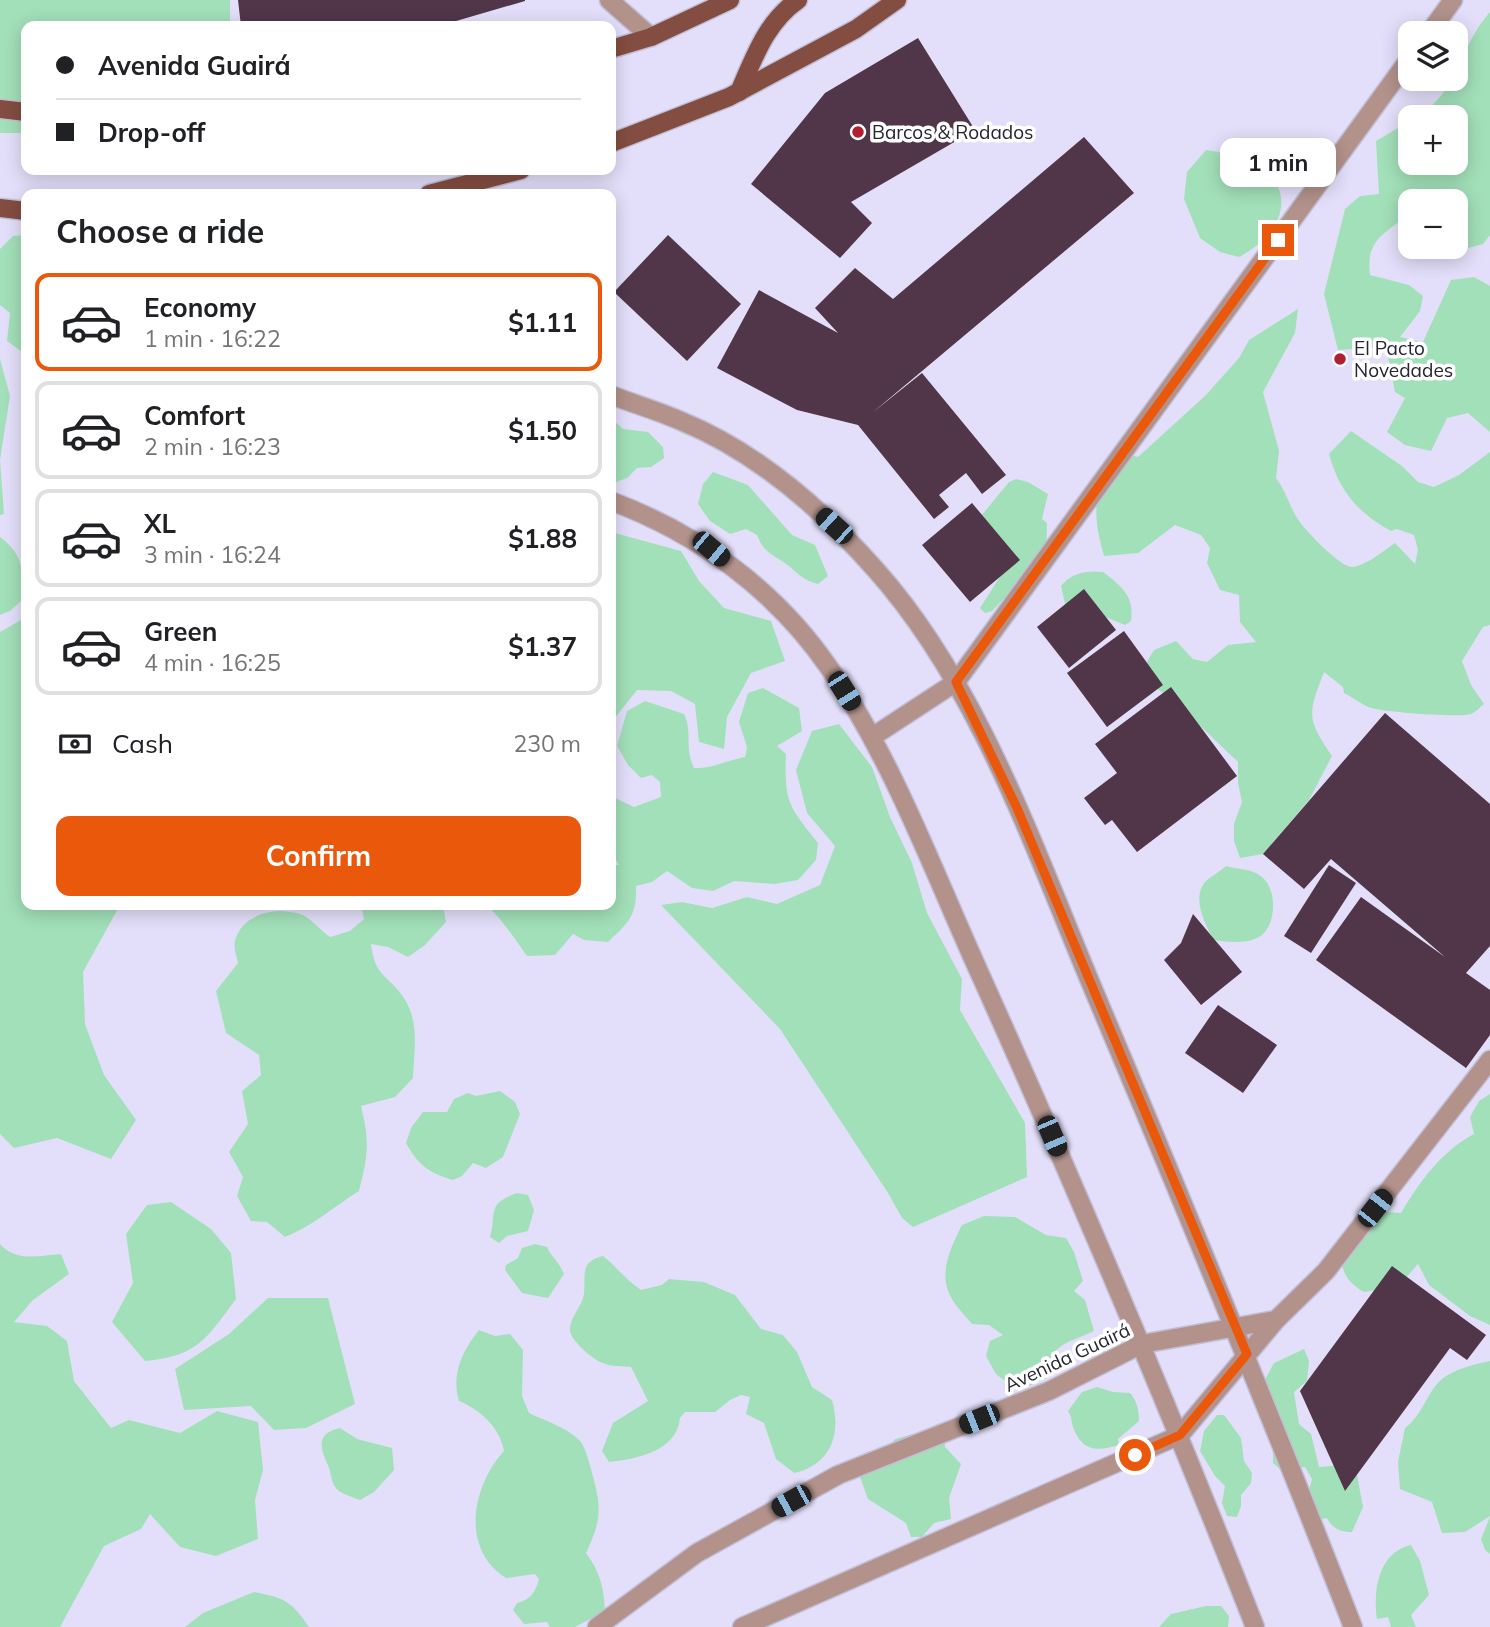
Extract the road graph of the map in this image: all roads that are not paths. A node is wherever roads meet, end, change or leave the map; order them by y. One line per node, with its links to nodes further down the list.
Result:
1 (610, 0): 7 (street)
2 (730, 0): 7 (main road)
3 (798, 0): 10 (main road)
4 (897, 0): 10 (main road)
5 (1453, 0): 6 (street)
6 (1438, 21)
7 (651, 37): 8 (main road)
8 (616, 48)
9 (1398, 74): 20 (street)
10 (739, 92): 13 (main road)
11 (0, 109): 12 (main road)
12 (21, 111)
13 (616, 141)
14 (502, 175): 15 (main road)
15 (448, 189)
16 (0, 208): 17 (main road)
17 (21, 210)
18 (616, 398): 20 (street)
19 (616, 503): 21 (street)
20 (956, 682): 21 (street); 24 (street)
21 (872, 737): 25 (street)
22 (1490, 1060): 23 (street)
23 (1276, 1320): 24 (street, Avenida Guairá); 26 (street)
24 (1236, 1327): 25 (street, Avenida Guairá); 26 (street)
25 (1142, 1344): 27 (street); 28 (street, Avenida Guairá)
26 (1247, 1354): 27 (street); 31 (street)
27 (1180, 1435): 29 (street); 30 (street)
28 (597, 1627)
29 (742, 1627)
30 (1255, 1627)
31 (1353, 1627)

